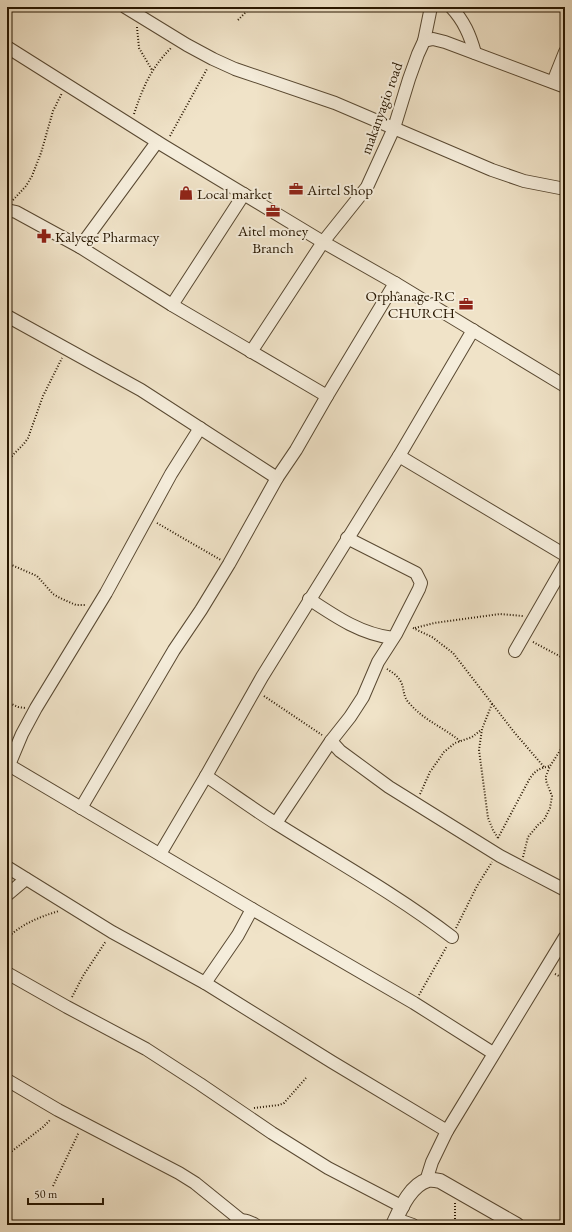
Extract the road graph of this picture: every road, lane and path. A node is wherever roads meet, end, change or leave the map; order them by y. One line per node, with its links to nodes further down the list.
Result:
1 (125, 7): 5 (street)
2 (251, 7): 6 (path)
3 (431, 7): 8 (street, makanyagio road)
4 (451, 7): 11 (street)
5 (143, 12): 7 (street); 13 (path)
6 (238, 20)
7 (179, 40): 12 (street); 13 (path)
8 (424, 41): 11 (street); 18 (street, makanyagio road)
9 (7, 47): 15 (street)
10 (565, 52): 14 (street)
11 (475, 53): 14 (street)
12 (213, 59): 18 (street); 19 (path)
13 (152, 70): 17 (path)
14 (553, 82): 16 (street)
15 (67, 85): 17 (street); 22 (path)
16 (565, 87)
17 (130, 125): 19 (street)
18 (394, 128): 20 (street); 23 (street, makanyagio road)
19 (160, 144): 21 (street); 24 (street)
20 (565, 190)
21 (244, 194): 23 (street); 26 (street)
22 (9, 206): 24 (street)
23 (323, 242): 25 (street); 30 (street, makanyagio road)
24 (80, 247): 26 (street)
25 (395, 283): 28 (street); 32 (street)
26 (172, 306): 30 (street)
27 (7, 316): 29 (street)
28 (473, 330): 31 (street); 34 (street)
29 (68, 349): 33 (street); 35 (path)
30 (251, 352): 32 (street)
31 (565, 386)
32 (327, 396): 36 (street)
33 (200, 428): 36 (street); 37 (street)
34 (399, 456): 38 (street); 39 (street)
35 (7, 464)
36 (277, 478): 41 (street)
37 (148, 517): 41 (path); 44 (street)
38 (347, 538): 43 (street); 47 (street)
39 (565, 555)
40 (7, 563): 44 (path)
41 (229, 564): 65 (street)
42 (565, 564): 45 (street)
43 (309, 599): 47 (street); 52 (street)
44 (101, 602): 55 (street)
45 (534, 617): 46 (path); 48 (street)
46 (414, 628): 47 (path); 54 (path)
47 (394, 636): 51 (street)
48 (523, 636): 49 (street); 50 (path)
49 (515, 651)
50 (565, 659)
51 (378, 662): 57 (street); 58 (path)
52 (255, 690): 57 (path); 63 (street)
53 (7, 702): 55 (path)
54 (492, 704): 56 (path); 62 (path)
55 (36, 708): 60 (street)
56 (482, 729): 58 (path); 67 (path)
57 (331, 741): 64 (street); 66 (street)
58 (460, 741): 64 (path)
59 (565, 743): 61 (path)
60 (8, 765): 65 (street)
61 (550, 766): 62 (path); 71 (path)
62 (544, 768): 67 (path)
63 (206, 776): 66 (street); 68 (street)
64 (415, 803): 69 (street)
65 (81, 808): 68 (street)
66 (276, 823): 78 (street)
67 (498, 838): 69 (path)
68 (160, 854): 76 (street)
69 (500, 856): 71 (street)
70 (7, 867): 72 (street)
71 (521, 867): 73 (street)
72 (26, 879): 74 (street); 75 (street)
73 (565, 890)
74 (7, 895)
75 (68, 905): 77 (street); 80 (path)
76 (252, 909): 82 (street); 84 (street)
77 (112, 932): 82 (street); 83 (path)
78 (452, 936)
79 (565, 937): 84 (street)
80 (7, 938)
81 (7, 973): 83 (street)
82 (205, 983): 90 (street)
83 (67, 1007): 88 (street)
84 (493, 1053): 90 (street)
85 (306, 1078): 88 (path)
86 (7, 1080): 87 (street)
87 (58, 1110): 89 (street); 91 (path)
88 (241, 1112): 95 (street)
89 (83, 1123): 93 (path); 96 (street)
90 (447, 1131): 92 (street)
91 (7, 1155)
92 (426, 1181): 94 (street); 95 (street)
93 (53, 1186)
94 (454, 1190): 98 (path); 99 (street)
95 (397, 1217): 97 (street)
96 (244, 1224)
97 (413, 1225)
98 (455, 1225)
99 (516, 1225)

